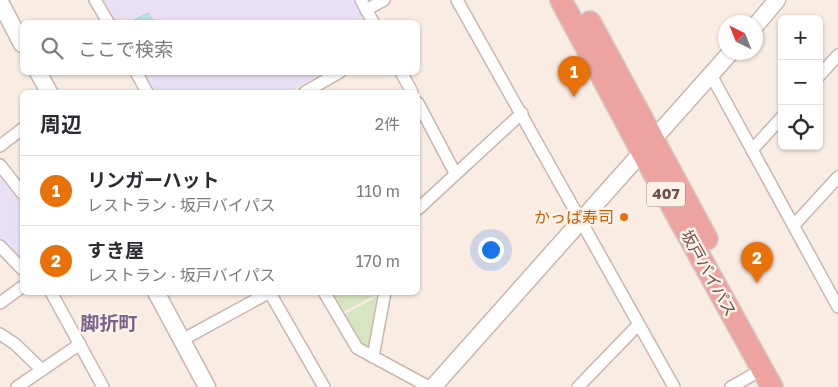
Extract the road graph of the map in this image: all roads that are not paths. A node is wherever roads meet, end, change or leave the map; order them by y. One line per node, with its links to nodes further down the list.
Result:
1 (95, 0): 10 (street)
2 (384, 0): 8 (street)
3 (457, 0): 26 (street)
4 (561, 0): 30 (highway, 坂戸バイパス / 407)
5 (578, 0): 30 (highway, 坂戸バイパス / 407)
6 (778, 0): 9 (street)
7 (0, 2): 12 (street)
8 (364, 5): 11 (street)
9 (763, 17)
10 (107, 20)
11 (372, 20)
12 (20, 40)
13 (838, 55): 15 (street)
14 (724, 60): 20 (street)
15 (823, 72)
16 (40, 75): 22 (street)
17 (138, 75): 23 (street)
18 (336, 75): 21 (street)
19 (403, 75): 24 (street)
20 (711, 75): 30 (street); 31 (street)
21 (319, 89)
22 (48, 90)
23 (146, 90)
24 (411, 90)
25 (420, 107): 33 (street)
26 (522, 113): 33 (street); 37 (street)
27 (778, 121): 31 (street)
28 (20, 130): 29 (street)
29 (0, 146)
30 (647, 146): 37 (street); 56 (highway, 坂戸バイパス / 407); 65 (highway, 坂戸バイパス / 407)
31 (752, 150): 38 (street)
32 (0, 165): 35 (street)
33 (455, 173): 36 (street)
34 (838, 176): 38 (street)
35 (20, 190)
36 (420, 206)
37 (580, 221): 50 (street); 61 (street)
38 (794, 225): 49 (street)
39 (0, 246): 40 (street)
40 (20, 266)
41 (20, 288): 48 (street)
42 (53, 295): 53 (street)
43 (158, 295): 52 (street)
44 (266, 295): 52 (street)
45 (271, 295): 60 (street)
46 (326, 295): 54 (street)
47 (384, 295): 54 (street)
48 (0, 303)
49 (837, 304)
50 (638, 325): 62 (street); 63 (street)
51 (0, 334): 55 (street)
52 (182, 340): 59 (street)
53 (80, 344): 55 (street); 58 (street)
54 (373, 357): 61 (street)
55 (42, 370): 57 (street)
56 (767, 378): 64 (street)
57 (17, 387)
58 (103, 387)
59 (207, 387)
60 (324, 387)
61 (431, 387)
62 (578, 387)
63 (674, 387)
64 (731, 387)
65 (788, 387)

